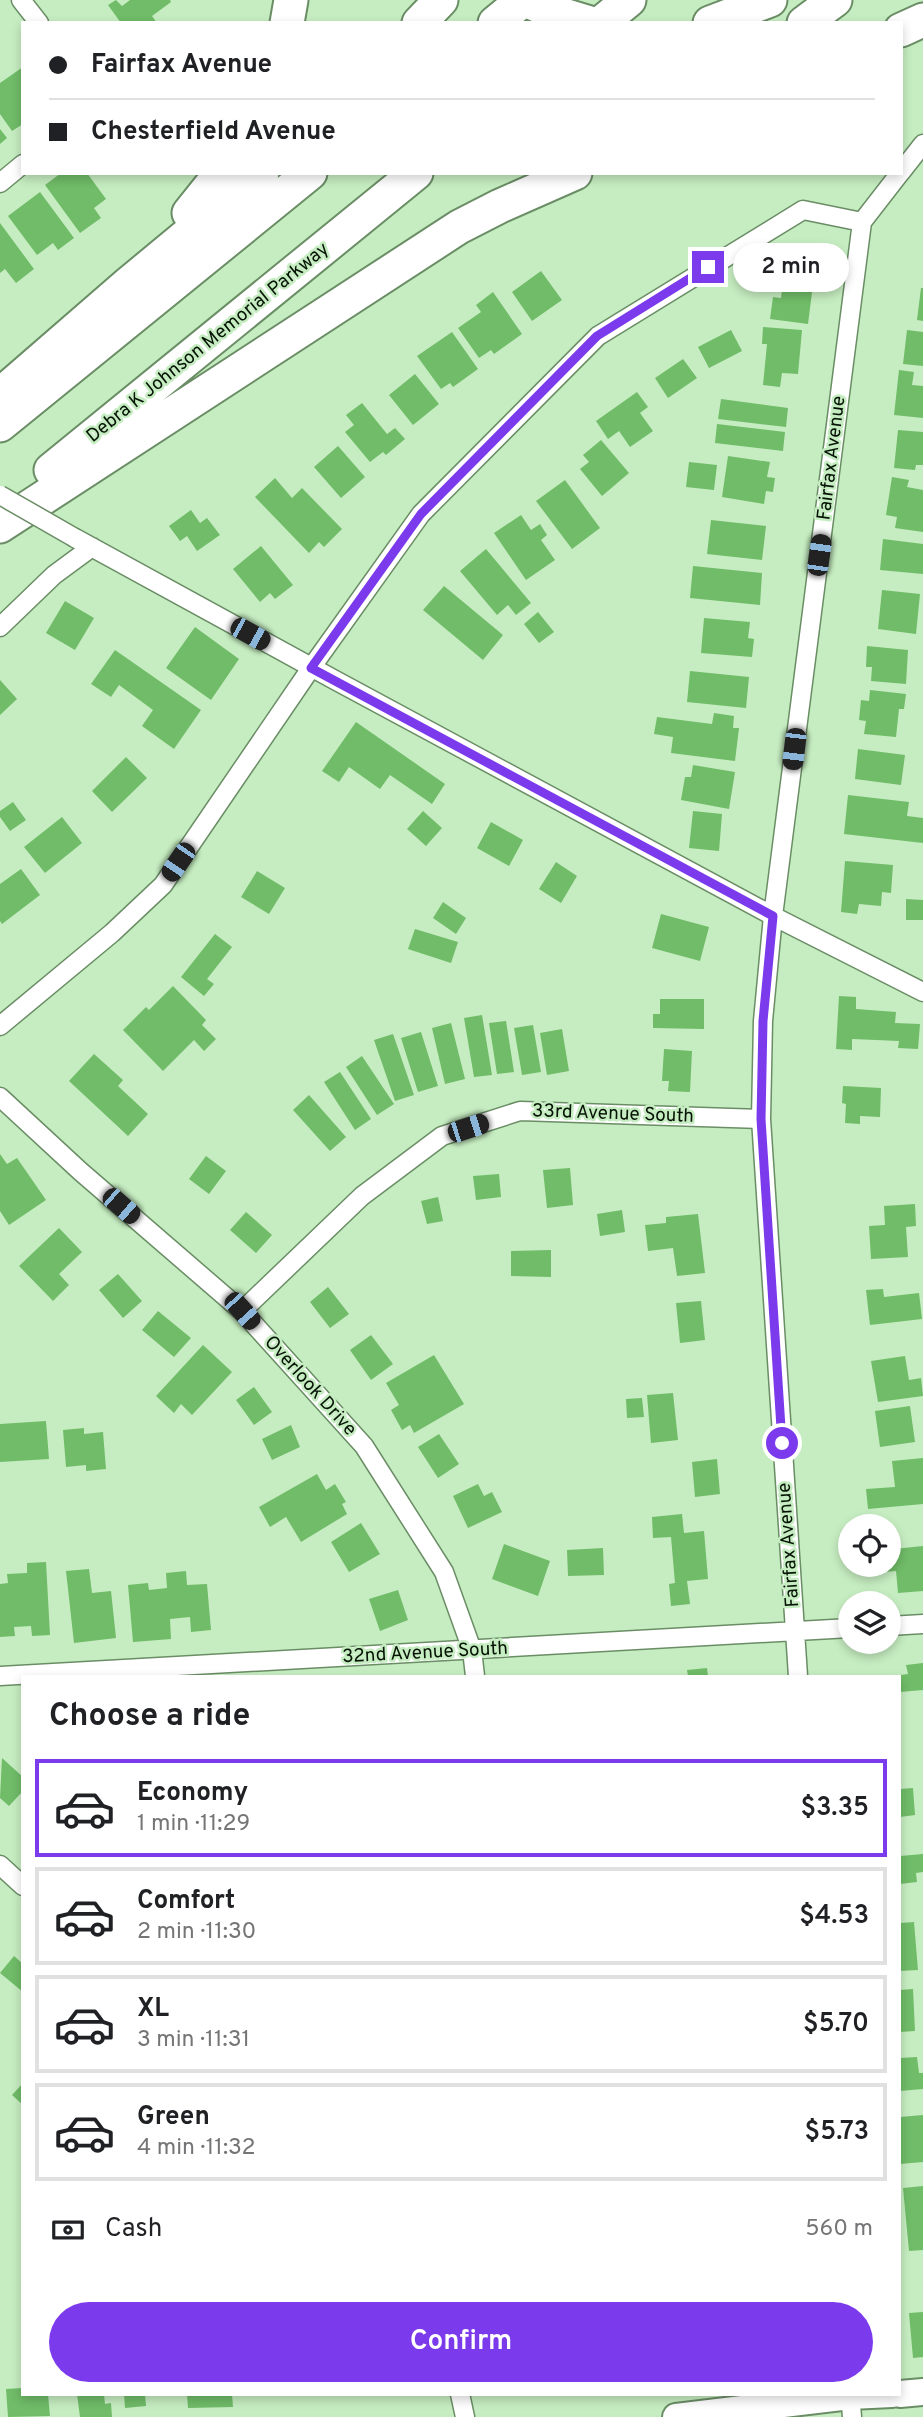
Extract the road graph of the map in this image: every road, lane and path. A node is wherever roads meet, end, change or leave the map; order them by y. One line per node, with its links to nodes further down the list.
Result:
1 (21, 0): 9 (street)
2 (291, 0): 10 (highway)
3 (441, 0): 11 (highway)
4 (524, 0): 12 (highway); 13 (highway)
5 (629, 0): 14 (highway)
6 (770, 0): 15 (highway)
7 (835, 0): 16 (highway)
8 (923, 20): 17 (highway)
9 (37, 21)
10 (286, 21)
11 (421, 21)
12 (498, 21)
13 (583, 21)
14 (603, 21)
15 (717, 21)
16 (807, 21)
17 (903, 29)
18 (923, 144): 20 (street)
19 (21, 166): 28 (street)
20 (903, 170)
21 (219, 175): 31 (highway)
22 (260, 175): 31 (highway)
23 (308, 175): 33 (highway)
24 (414, 175): 35 (highway, Debra K Johnson Memorial Parkway)
25 (548, 175): 29 (highway)
26 (570, 175): 29 (highway)
27 (899, 175): 30 (street)
28 (0, 183)
29 (500, 206): 36 (highway)
30 (862, 222): 39 (street); 40 (street, Fairfax Avenue)
31 (128, 284): 32 (highway)
32 (0, 395)
33 (0, 425)
34 (0, 495): 37 (street, bridge)
35 (0, 512)
36 (0, 526)
37 (92, 547): 38 (street); 39 (street)
38 (0, 627)
39 (311, 668): 40 (street); 42 (street)
40 (773, 916): 41 (street); 44 (street, Fairfax Avenue)
41 (923, 992)
42 (0, 1026)
43 (0, 1097): 45 (street, Overlook Drive)
44 (761, 1119): 45 (street, 33rd Avenue South); 49 (street, Fairfax Avenue)
45 (242, 1311): 50 (street, Overlook Drive)
46 (923, 1624): 47 (street)
47 (901, 1625)
48 (838, 1629): 49 (street, 32nd Avenue South)
49 (795, 1631): 50 (street, 32nd Avenue South); 52 (street, Fairfax Avenue)
50 (472, 1650): 51 (street, Overlook Drive); 53 (street, 32nd Avenue South)
51 (475, 1675)
52 (798, 1675)
53 (0, 1676)
54 (0, 1865): 55 (street)
55 (21, 1884)
56 (923, 2392): 57 (main road)
57 (901, 2394)
58 (460, 2396): 61 (street)
59 (882, 2396): 60 (main road)
60 (851, 2402): 62 (main road)
61 (465, 2417)
62 (677, 2417)

